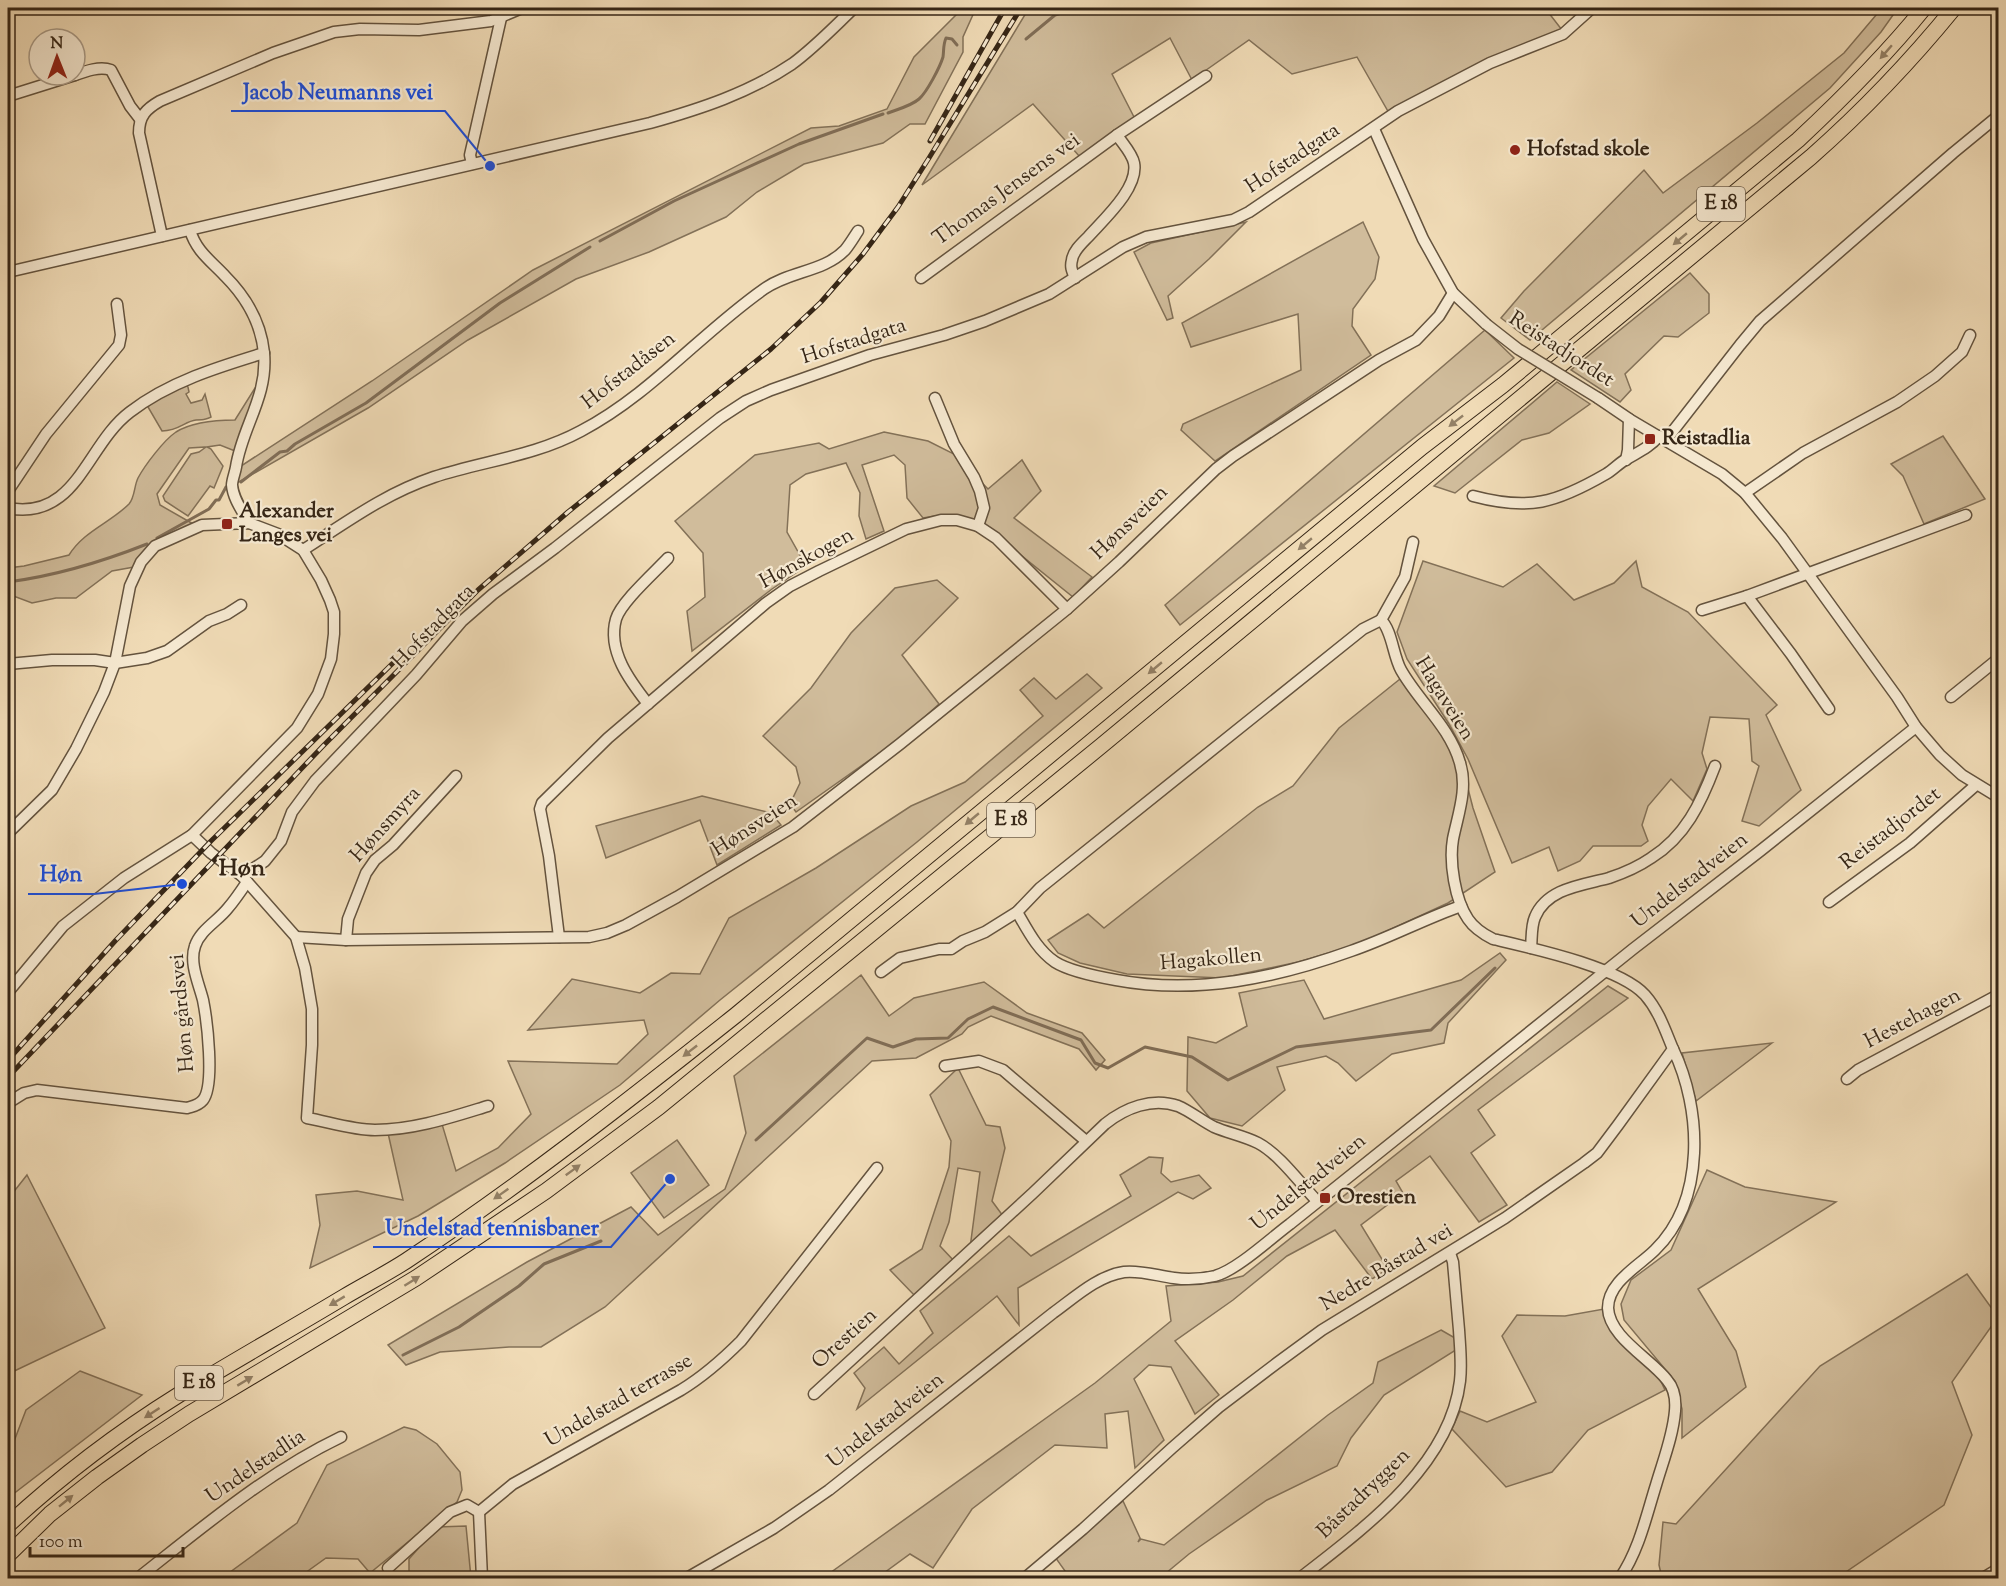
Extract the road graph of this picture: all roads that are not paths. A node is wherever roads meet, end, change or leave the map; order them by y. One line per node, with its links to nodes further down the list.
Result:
1 (522, 8): 6 (street)
2 (854, 8): 15 (street)
3 (1592, 8): 13 (street, Hofstadgata)
4 (1924, 8): 83 (highway, E 18, one-way to 83)
5 (1954, 8): 84 (highway, E 18, one-way to 5)
6 (501, 18): 12 (street); 15 (street)
7 (87, 72): 12 (street)
8 (1206, 76): 14 (street, Thomas Jensens vei)
9 (37, 87): 10 (street)
10 (8, 96)
11 (1998, 116): 28 (street)
12 (140, 119): 18 (street)
13 (1374, 129): 21 (street, Hofstadgata); 22 (street, Reistadjordet)
14 (1117, 135): 20 (street, Thomas Jensens vei); 21 (street)
15 (472, 164): 16 (street)
16 (190, 230): 18 (street); 25 (street)
17 (858, 231): 38 (street, Hofstadåsen)
18 (162, 236): 19 (street)
19 (8, 272)
20 (921, 278)
21 (1075, 278): 59 (street, Hofstadgata)
22 (1453, 293): 27 (street, Reistadjordet, bridge); 43 (street, Hønsveien)
23 (117, 304): 30 (street)
24 (1970, 335): 31 (street)
25 (264, 353): 33 (street); 35 (street)
26 (935, 398): 36 (street)
27 (1629, 419): 28 (street, Reistadjordet); 29 (street)
28 (1662, 438): 29 (street); 31 (street, Reistadjordet)
29 (1626, 460): 32 (street)
30 (8, 491)
31 (1745, 493): 40 (street, Reistadjordet)
32 (1473, 496)
33 (8, 508)
34 (1966, 514): 40 (street)
35 (249, 523): 38 (street); 47 (street)
36 (978, 526): 43 (street, Hønskogen); 50 (street, Hønskogen)
37 (1413, 542): 45 (street)
38 (303, 550): 58 (street)
39 (668, 558): 50 (street)
40 (1806, 573): 41 (street); 52 (street, Reistadjordet)
41 (1747, 596): 44 (street); 51 (street)
42 (241, 605): 47 (street)
43 (1067, 609): 64 (street, Hønsveien)
44 (1702, 610)
45 (1381, 620): 61 (street, Hagaveien); 62 (street)
46 (1998, 658): 49 (street)
47 (115, 663): 48 (street); 57 (street)
48 (8, 664)
49 (1951, 697)
50 (648, 704): 64 (street, Hønskogen)
51 (1829, 709)
52 (1916, 727): 55 (street, Reistadjordet); 67 (street, Undelstadveien)
53 (1715, 766): 66 (street)
54 (456, 776): 65 (street, Hønsmyra)
55 (1976, 785): 56 (street, Reistadjordet); 60 (street, Reistadjordet)
56 (1998, 797)
57 (8, 833)
58 (192, 835): 59 (street); 69 (street)
59 (245, 879): 63 (street); 74 (street, Høn gårdsvei)
60 (1829, 902)
61 (1461, 906): 62 (street, Hagakollen); 66 (street, Hagaveien)
62 (1017, 912): 68 (street)
63 (297, 937): 65 (street, Hønsveien); 75 (street)
64 (559, 937): 65 (street, Hønsveien)
65 (345, 940)
66 (1531, 948): 67 (street, Hagaveien)
67 (1606, 971): 71 (street); 78 (street, Undelstadveien)
68 (881, 972)
69 (8, 992)
70 (1998, 995): 73 (street, Hestehagen)
71 (1673, 1049): 79 (street, Nedre Båstad vei); 92 (street)
72 (945, 1066): 76 (street)
73 (1847, 1079)
74 (8, 1103)
75 (488, 1107)
76 (1086, 1141): 78 (street, Orestien); 80 (street, Orestien)
77 (877, 1168): 82 (street, Undelstad terrasse)
78 (1317, 1202): 89 (street, Undelstadveien)
79 (1450, 1253): 90 (street, Nedre Båstad vei); 91 (street, Båstadryggen)
80 (814, 1394)
81 (342, 1437): 87 (street, Undelstadlia)
82 (479, 1512): 85 (street); 88 (street)
83 (8, 1525)
84 (8, 1555)
85 (388, 1568)
86 (1998, 1569): 93 (street)
87 (138, 1578)
88 (482, 1578)
89 (687, 1578)
90 (1024, 1578)
91 (1300, 1578)
92 (1620, 1578)
93 (1983, 1578)

